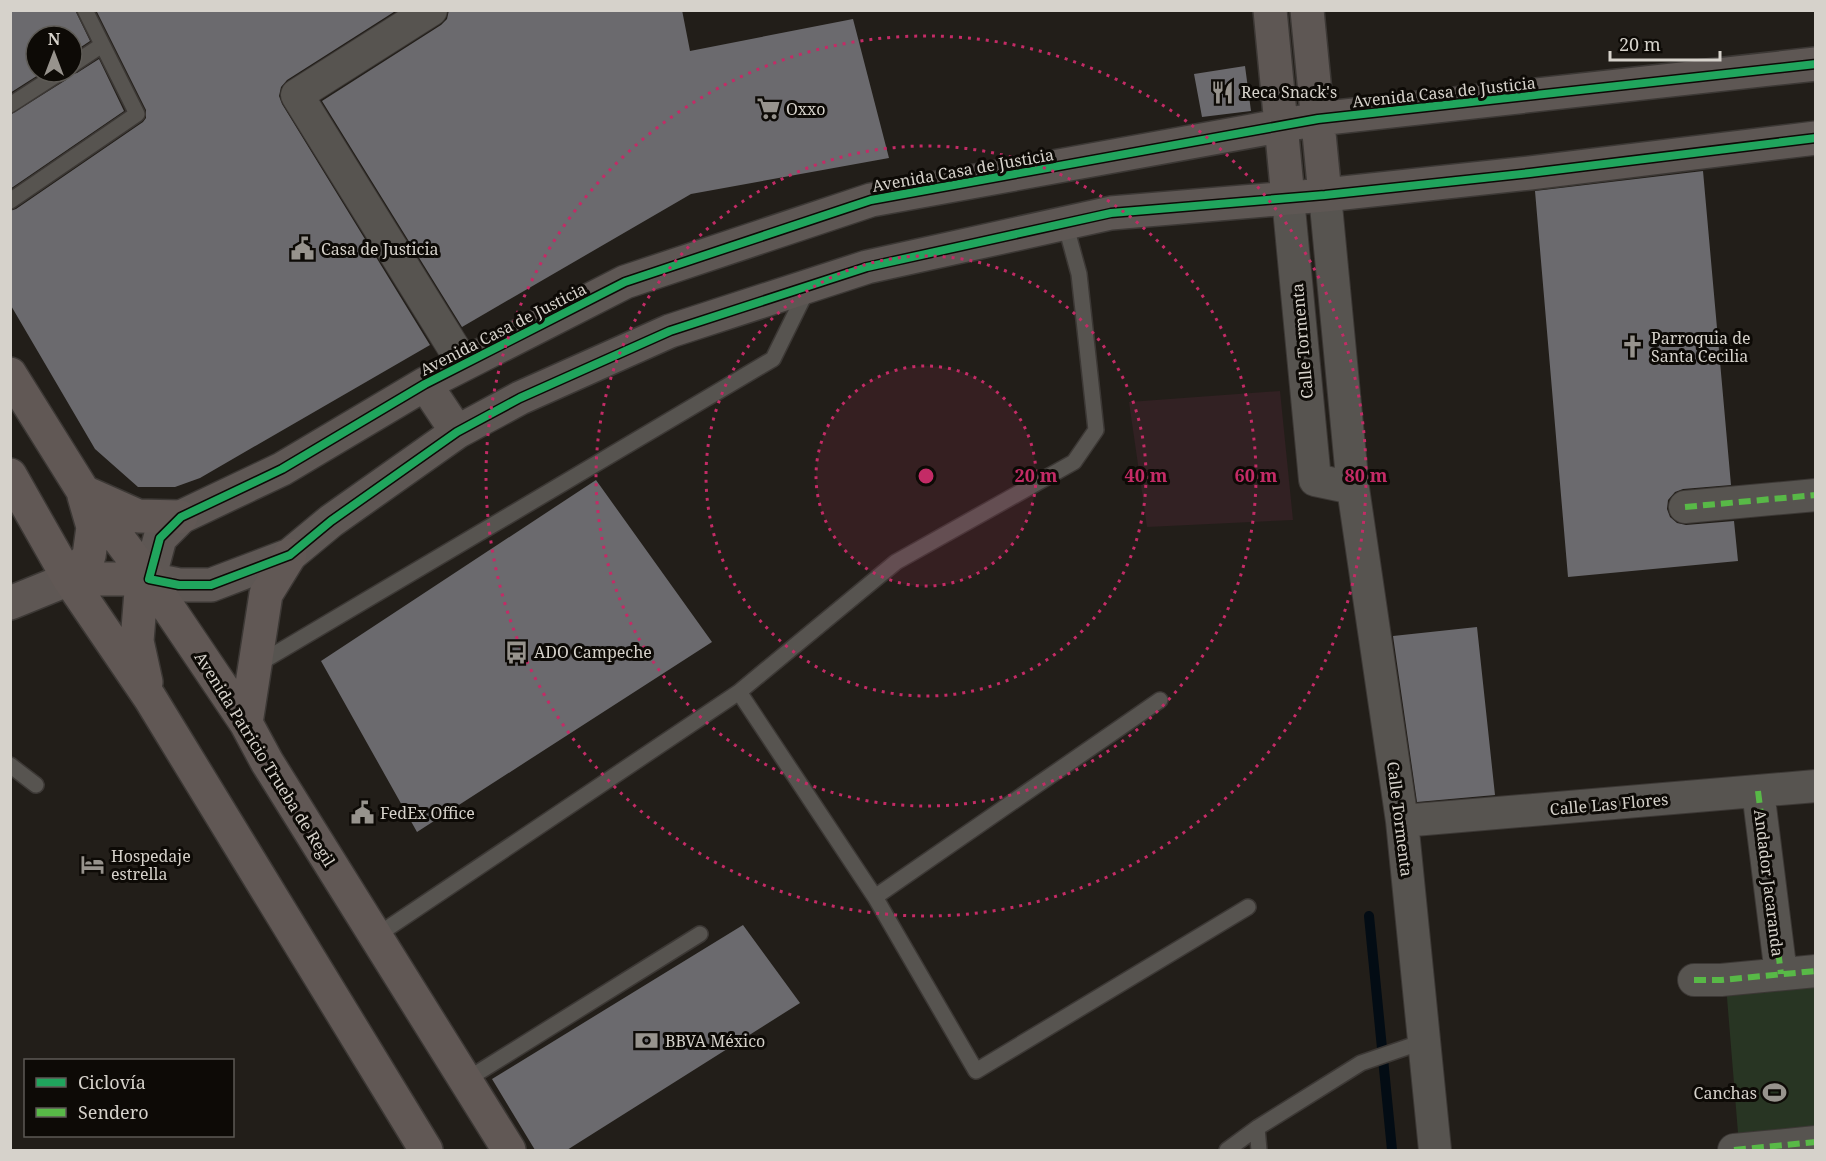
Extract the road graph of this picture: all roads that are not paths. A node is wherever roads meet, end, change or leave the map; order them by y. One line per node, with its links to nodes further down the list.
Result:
1 (85, 10): 5 (lane)
2 (431, 10): 18 (street)
3 (1270, 10): 11 (street)
4 (1307, 10): 10 (street)
5 (102, 45): 6 (lane); 15 (lane)
6 (84, 57)
7 (1815, 64): 10 (street, Avenida Casa de Justicia)
8 (42, 84): 9 (lane)
9 (10, 105)
10 (1318, 119): 11 (street, Avenida Casa de Justicia); 13 (street)
11 (1281, 126): 14 (street); 18 (street, Avenida Casa de Justicia)
12 (1815, 138): 13 (street)
13 (1325, 195): 14 (street); 23 (street, Calle Tormenta)
14 (1288, 198): 16 (street); 23 (street, Calle Tormenta)
15 (10, 201)
16 (1065, 223): 17 (street); 33 (lane)
17 (809, 286): 21 (street); 32 (lane)
18 (463, 363): 20 (street, Avenida Casa de Justicia)
19 (10, 374): 24 (main road, Avenida Patricio Trueba de Regil)
20 (425, 384): 21 (street); 27 (street, Avenida Casa de Justicia)
21 (457, 432): 28 (street)
22 (10, 475): 29 (main road)
23 (1353, 488): 41 (street, Calle Tormenta)
24 (83, 491): 27 (main road); 29 (main road); 30 (main road, Avenida Patricio Trueba de Regil)
25 (1815, 495): 26 (street)
26 (1685, 507)
27 (181, 517): 30 (street)
28 (290, 555): 30 (street); 32 (main road)
29 (69, 579): 30 (main road); 31 (street); 34 (main road)
30 (149, 579): 34 (main road); 36 (main road, Avenida Patricio Trueba de Regil)
31 (10, 603)
32 (255, 666): 36 (main road)
33 (739, 692): 42 (lane); 45 (lane)
34 (150, 698): 53 (main road)
35 (1160, 700): 42 (lane)
36 (246, 723): 45 (main road, Avenida Patricio Trueba de Regil)
37 (10, 765): 38 (lane)
38 (36, 785)
39 (1815, 786): 40 (street, Calle Las Flores)
40 (1758, 791): 41 (street, Calle Las Flores); 47 (street, Andador Jacaranda)
41 (1402, 822): 49 (street, Calle Tormenta)
42 (875, 897): 43 (lane)
43 (1248, 907)
44 (700, 934): 50 (lane)
45 (376, 936): 50 (main road, Avenida Patricio Trueba de Regil)
46 (1815, 971): 47 (street)
47 (1781, 974): 48 (street)
48 (1694, 980)
49 (1425, 1041): 51 (lane); 57 (street, Calle Tormenta)
50 (466, 1080): 54 (main road, Avenida Patricio Trueba de Regil)
51 (1257, 1128): 55 (lane); 56 (lane)
52 (1806, 1145): 58 (street)
53 (426, 1150)
54 (509, 1150)
55 (1227, 1150)
56 (1259, 1150)
57 (1435, 1150)
58 (1734, 1150)

